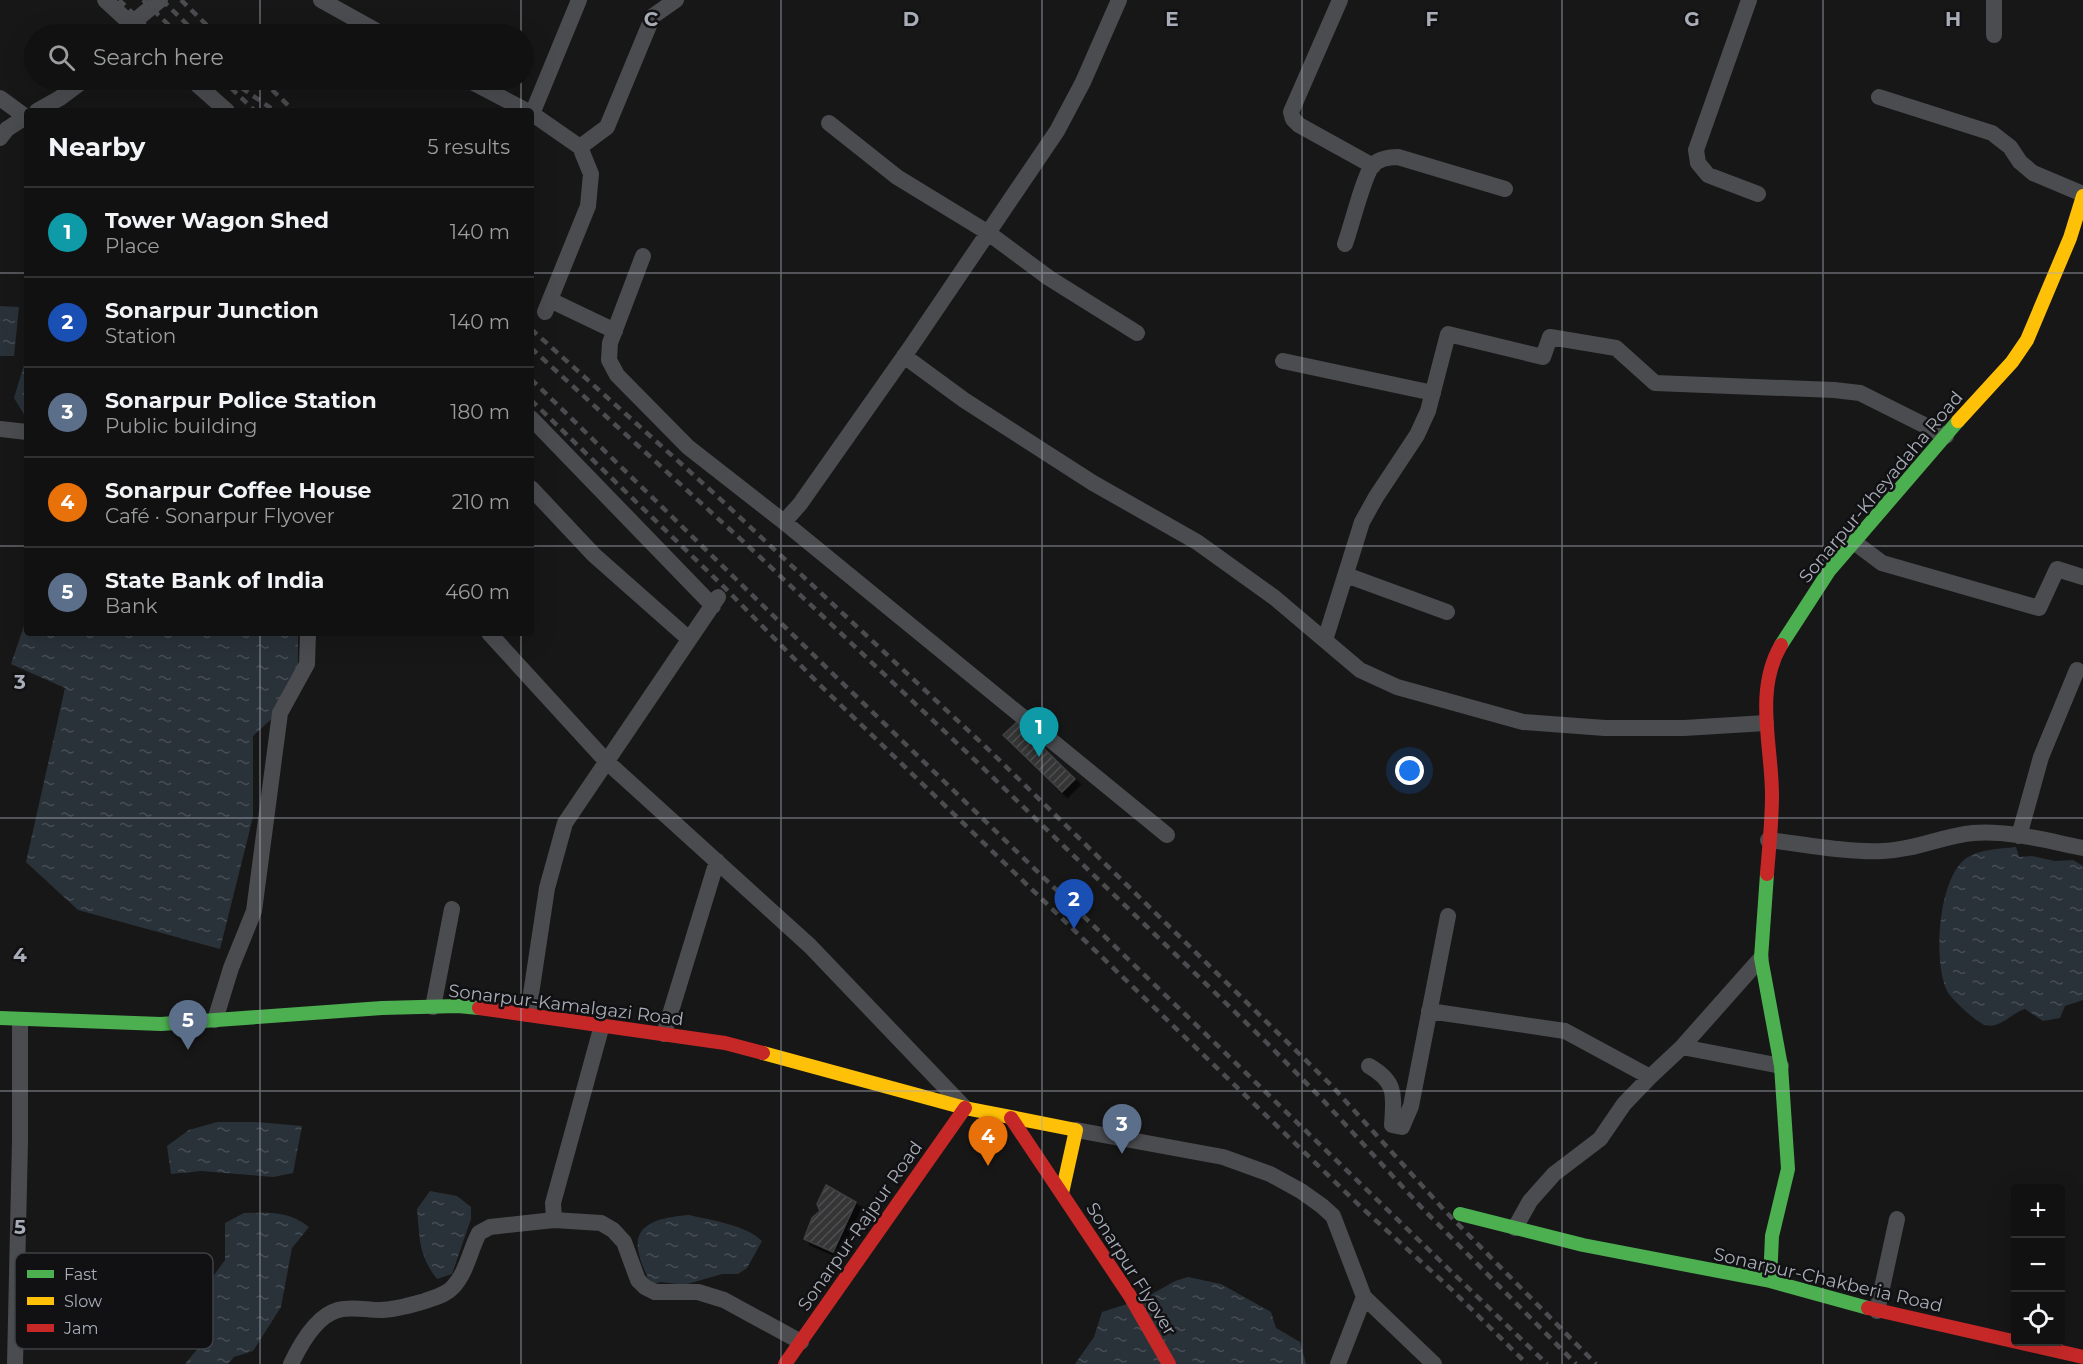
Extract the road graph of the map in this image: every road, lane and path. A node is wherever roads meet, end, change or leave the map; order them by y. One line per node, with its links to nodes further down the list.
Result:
1 (105, 0): 10 (street)
2 (160, 0): 11 (street)
3 (321, 0): 12 (street)
4 (579, 0): 22 (street)
5 (676, 0): 28 (street)
6 (1119, 0): 33 (street)
7 (1340, 0): 29 (street)
8 (1749, 0): 31 (street)
9 (1994, 0): 13 (street)
10 (126, 24)
11 (138, 24)
12 (364, 24)
13 (1994, 35)
14 (71, 90): 19 (street)
15 (203, 90): 20 (street)
16 (487, 90): 21 (street)
17 (1879, 97): 32 (street)
18 (0, 98): 23 (street)
19 (42, 108)
20 (224, 108)
21 (521, 108)
22 (532, 108)
23 (24, 112)
24 (534, 116): 28 (street)
25 (24, 119): 27 (street)
26 (829, 123): 33 (street)
27 (0, 138)
28 (580, 147): 36 (street)
29 (1372, 166): 30 (street); 34 (street)
30 (1505, 189)
31 (1758, 194)
32 (2083, 195): 44 (main road, Sonarpur-Kheyadaha Road)
33 (987, 232): 37 (street); 38 (street)
34 (1345, 244)
35 (644, 256): 36 (street)
36 (615, 331): 46 (street)
37 (1137, 333)
38 (904, 356): 46 (street); 54 (street)
39 (1283, 361): 40 (street)
40 (1433, 393): 44 (street); 48 (street)
41 (534, 421): 53 (street)
42 (0, 429): 43 (street)
43 (24, 432)
44 (1946, 436): 47 (main road, Sonarpur-Kheyadaha Road)
45 (534, 491): 53 (street)
46 (784, 522): 58 (street)
47 (1854, 542): 49 (street); 56 (main road, Sonarpur-Kheyadaha Road)
48 (1346, 575): 50 (street); 54 (street)
49 (2083, 577)
50 (1447, 612)
51 (308, 636): 71 (street)
52 (492, 636): 57 (street)
53 (689, 639): 57 (street)
54 (1325, 640): 56 (street)
55 (2077, 670): 59 (street)
56 (1766, 723): 60 (main road, Sonarpur-Kheyadaha Road)
57 (606, 761): 62 (street); 68 (street)
58 (1167, 835)
59 (2019, 836): 60 (street); 61 (street)
60 (1768, 840): 65 (main road, Sonarpur-Kheyadaha Road)
61 (2083, 848)
62 (717, 861): 73 (street); 78 (street)
63 (452, 909): 66 (street)
64 (1448, 916): 67 (street)
65 (1761, 958): 74 (street); 76 (main road, Sonarpur-Kheyadaha Road)
66 (433, 1007): 68 (main road, Sonarpur-Kamalgazi Road); 71 (main road, Sonarpur-Kamalgazi Road)
67 (1429, 1011): 75 (street); 77 (street)
68 (528, 1014): 72 (main road, Sonarpur-Kamalgazi Road)
69 (0, 1018): 70 (main road, Sonarpur-Kamalgazi Road)
70 (20, 1020): 71 (main road, Sonarpur-Kamalgazi Road); 86 (street)
71 (215, 1020)
72 (602, 1025): 73 (main road, Sonarpur-Kamalgazi Road); 84 (street)
73 (664, 1034): 78 (main road, Sonarpur-Kamalgazi Road)
74 (1682, 1047): 76 (street); 77 (street)
75 (1370, 1066)
76 (1781, 1066): 87 (main road, Sonarpur-Kheyadaha Road)
77 (1650, 1077): 85 (street)
78 (965, 1108): 79 (main road, Sonarpur-Kamalgazi Road); 90 (main road, Sonarpur-Rajpur Road)
79 (1011, 1118): 80 (main road); 81 (main road, Sonarpur Flyover)
80 (1076, 1130): 81 (main road, Sonarpur Flyover); 88 (street)
81 (1062, 1194): 96 (main road, Sonarpur Flyover)
82 (1460, 1214): 85 (main road, Sonarpur-Chakberia Road)
83 (1897, 1219): 89 (street)
84 (554, 1220): 90 (street); 95 (street)
85 (1515, 1228): 87 (main road, Sonarpur-Chakberia Road)
86 (17, 1253)
87 (1770, 1281): 89 (main road, Sonarpur-Chakberia Road)
88 (1364, 1297): 97 (street); 98 (street)
89 (1876, 1311): 92 (main road, Sonarpur-Chakberia Road)
90 (801, 1342): 93 (main road, Sonarpur-Rajpur Road)
91 (15, 1349): 94 (street)
92 (2083, 1357)
93 (791, 1362)
94 (15, 1364)
95 (291, 1364)
96 (1169, 1364)
97 (1338, 1364)
98 (1434, 1364)

